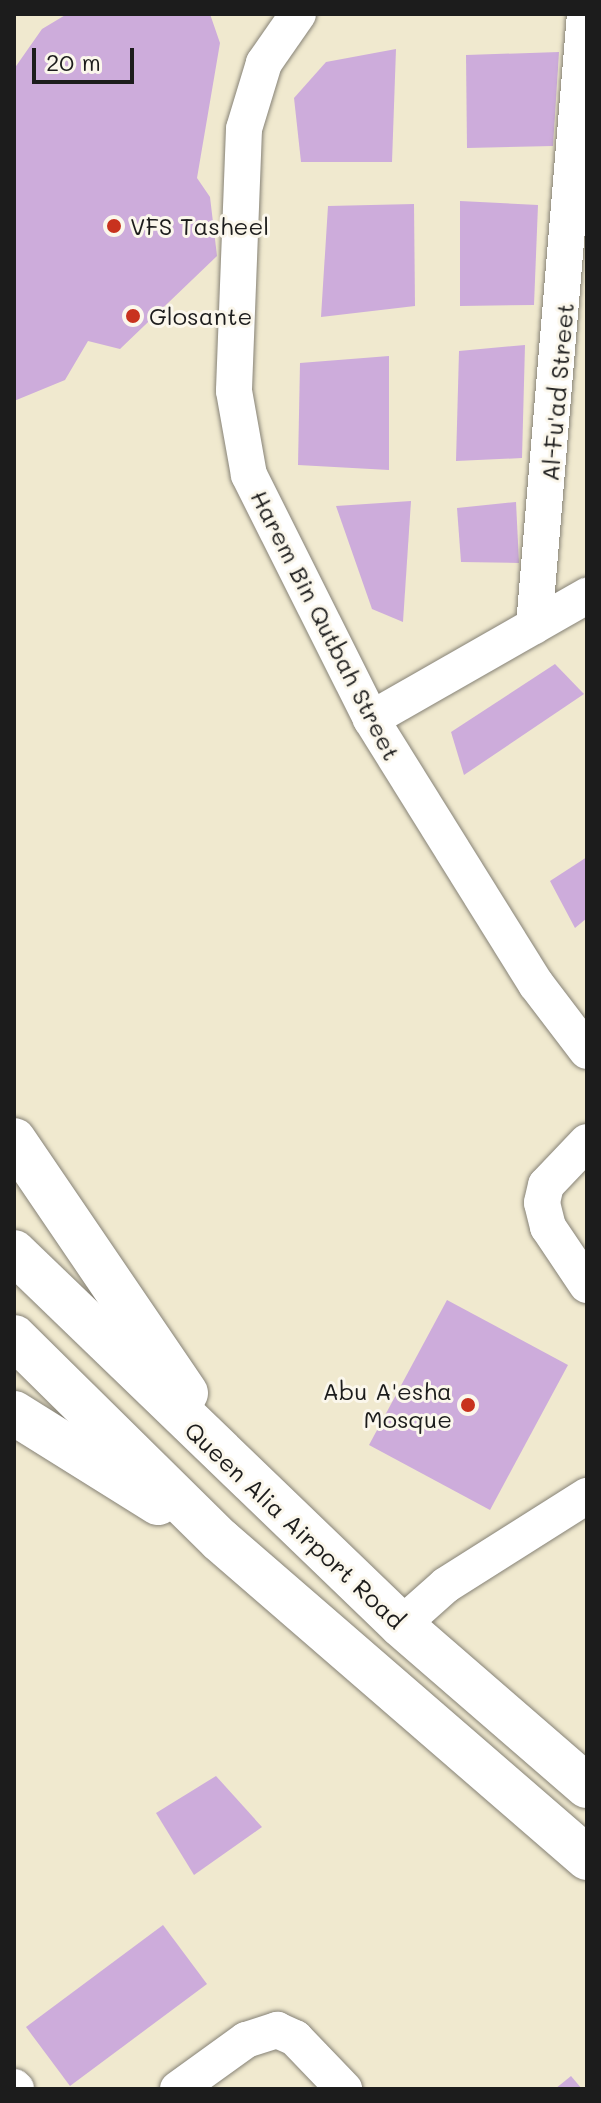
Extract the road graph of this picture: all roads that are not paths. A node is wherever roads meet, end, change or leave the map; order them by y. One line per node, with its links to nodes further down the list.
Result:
1 (298, 14): 5 (street, Harem Bin Qutbah Street)
2 (585, 14): 4 (street, Al-Fu'ad Street)
3 (587, 596): 4 (street)
4 (534, 626): 5 (street)
5 (371, 719): 6 (street, Harem Bin Qutbah Street)
6 (587, 1051)
7 (14, 1140): 13 (highway)
8 (587, 1142): 10 (street)
9 (14, 1252): 13 (highway, Queen Alia Airport Road)
10 (587, 1285)
11 (14, 1337): 15 (highway)
12 (14, 1413): 15 (highway)
13 (247, 1480): 16 (highway, Queen Alia Airport Road)
14 (587, 1496): 16 (street)
15 (220, 1540): 18 (highway)
16 (401, 1625): 17 (highway, Queen Alia Airport Road)
17 (587, 1786)
18 (587, 1858)
19 (178, 2089): 20 (street)
20 (344, 2089)

